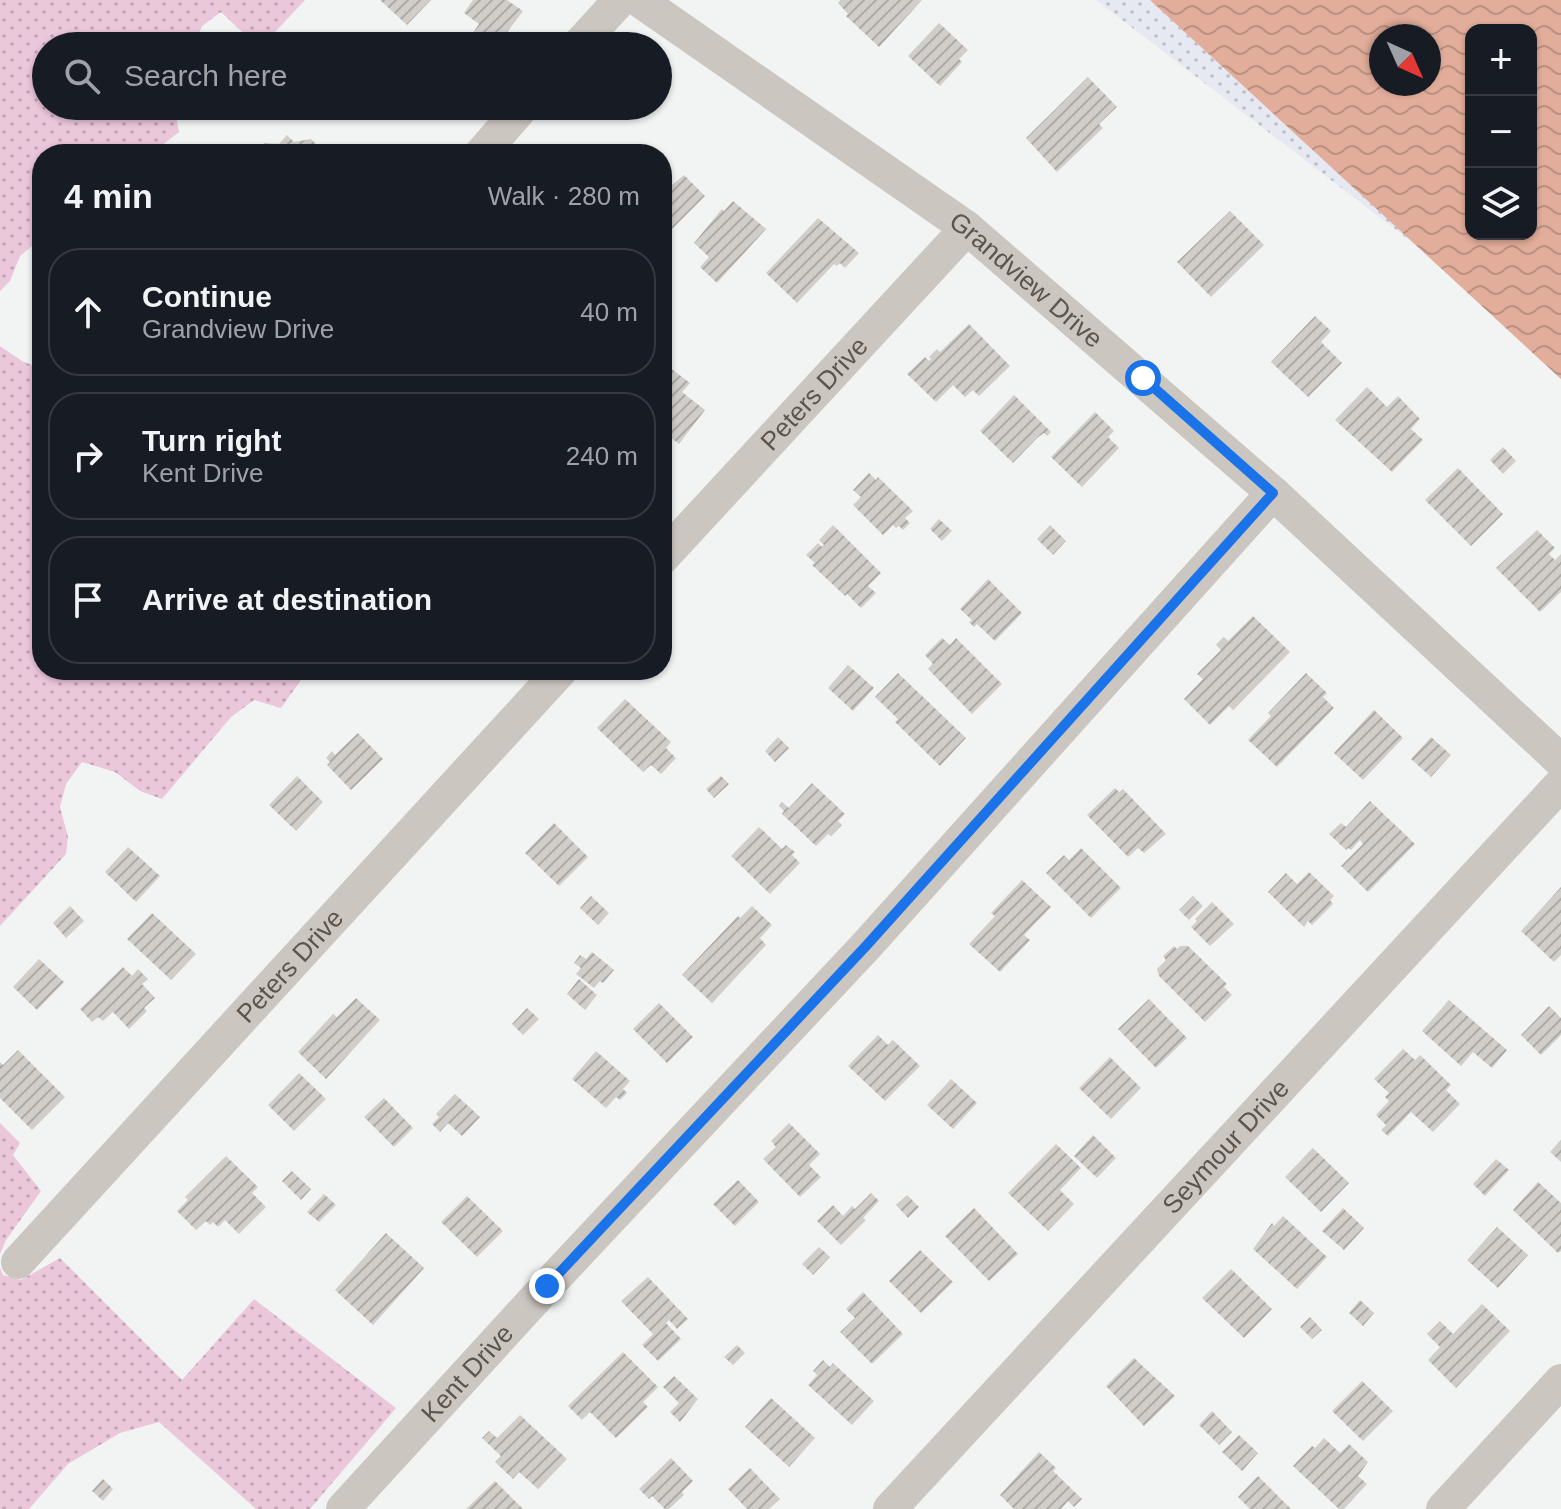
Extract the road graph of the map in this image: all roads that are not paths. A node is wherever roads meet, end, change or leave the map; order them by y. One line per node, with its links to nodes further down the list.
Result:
1 (620, 0): 3 (street)
2 (639, 0): 6 (street, Grandview Drive)
3 (591, 32)
4 (511, 120): 5 (street)
5 (490, 144)
6 (967, 228): 7 (street, Grandview Drive); 8 (street, Peters Drive)
7 (1273, 493): 10 (street, Grandview Drive); 14 (street, Kent Drive)
8 (672, 547)
9 (552, 680): 12 (street, Peters Drive)
10 (1561, 761)
11 (1561, 784): 15 (street, Seymour Drive)
12 (18, 1262)
13 (1561, 1381): 16 (street)
14 (343, 1509)
15 (890, 1509)
16 (1443, 1509)

